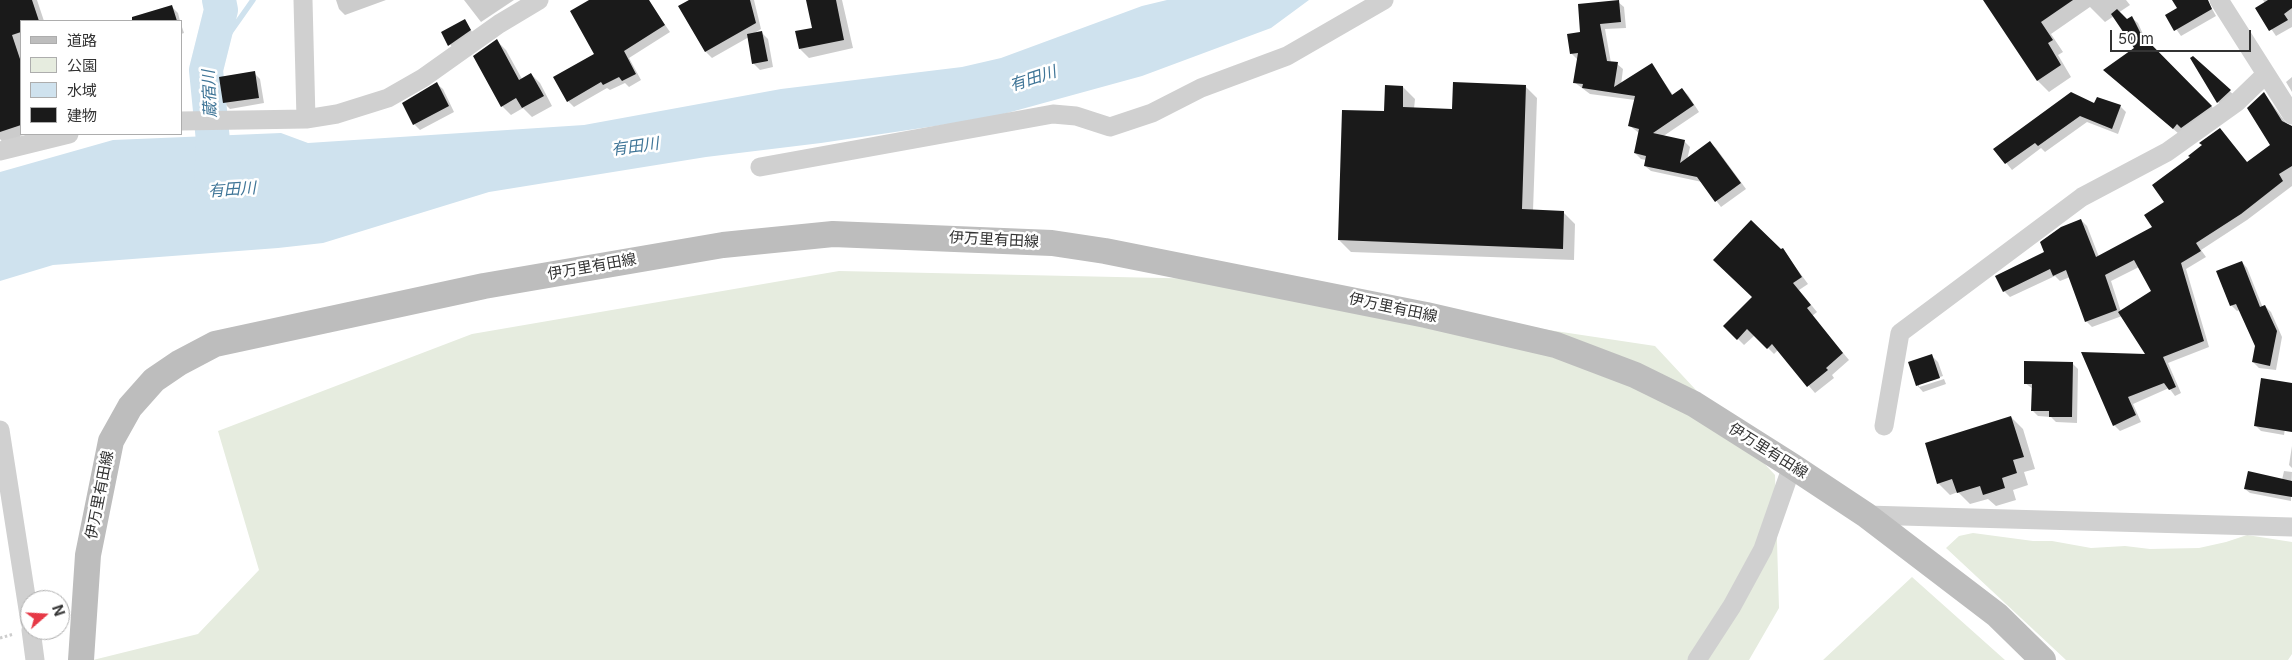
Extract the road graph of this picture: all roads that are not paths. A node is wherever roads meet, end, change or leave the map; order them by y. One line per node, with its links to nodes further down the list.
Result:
1 (303, 0): 7 (street)
2 (539, 0): 7 (street)
3 (1384, 0): 11 (street)
4 (2220, 0): 5 (street)
5 (2266, 74): 6 (street); 12 (street)
6 (2292, 115)
7 (306, 119): 8 (street)
8 (182, 121)
9 (65, 135): 10 (street)
10 (0, 152)
11 (760, 167)
12 (1884, 426)
13 (0, 430): 17 (street)
14 (1792, 466): 15 (main road, 伊万里有田線); 20 (main road, 伊万里有田線); 21 (street)
15 (1866, 515): 16 (street); 22 (main road, 伊万里有田線)
16 (2292, 527)
17 (21, 590)
18 (29, 640): 19 (street)
19 (35, 660)
20 (81, 660)
21 (1697, 660)
22 (2044, 660)

